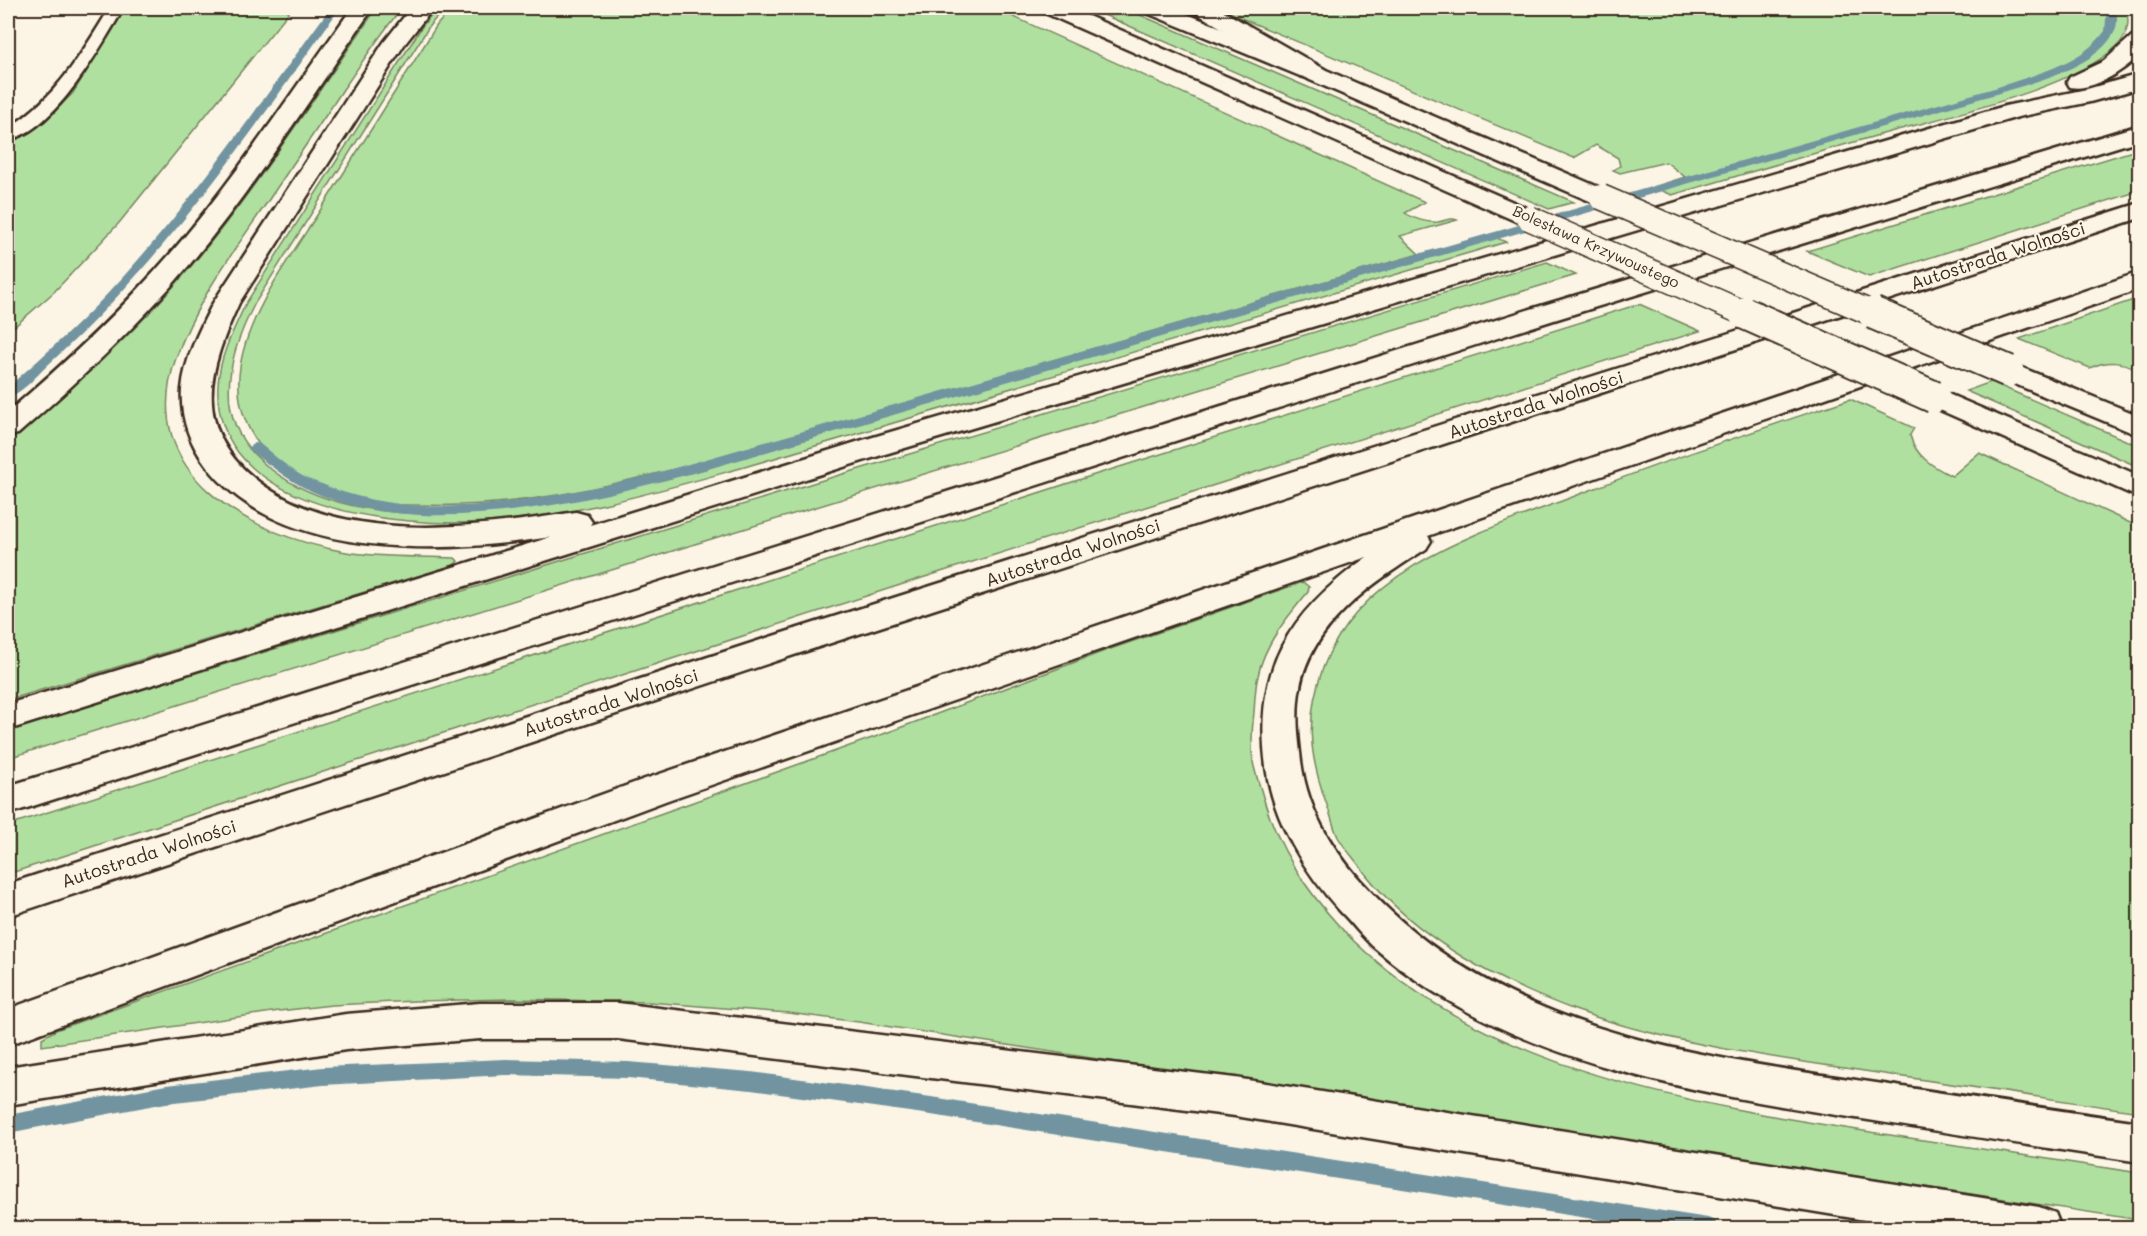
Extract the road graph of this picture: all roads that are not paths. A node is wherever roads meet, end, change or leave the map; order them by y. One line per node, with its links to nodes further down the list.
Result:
1 (117, 8): 12 (lane)
2 (362, 8): 15 (main road)
3 (422, 8): 17 (main road)
4 (1053, 8): 18 (main road, Bolesława Krzywoustego, bridge)
5 (1155, 8): 8 (main road)
6 (1204, 8): 8 (main road)
7 (2139, 41): 10 (main road)
8 (1318, 75): 16 (main road, bridge)
9 (2139, 81): 10 (main road)
10 (2013, 111): 17 (main road)
11 (2139, 132): 21 (main road)
12 (8, 135)
13 (2139, 210): 22 (main road, Autostrada Wolności)
14 (2139, 280): 19 (main road)
15 (8, 427)
16 (2139, 427)
17 (874, 447): 20 (main road)
18 (2139, 488)
19 (1514, 494): 23 (main road); 25 (main road)
20 (8, 717)
21 (8, 800)
22 (8, 900)
23 (8, 1027)
24 (8, 1086): 26 (main road)
25 (2139, 1142)
26 (2038, 1228)

